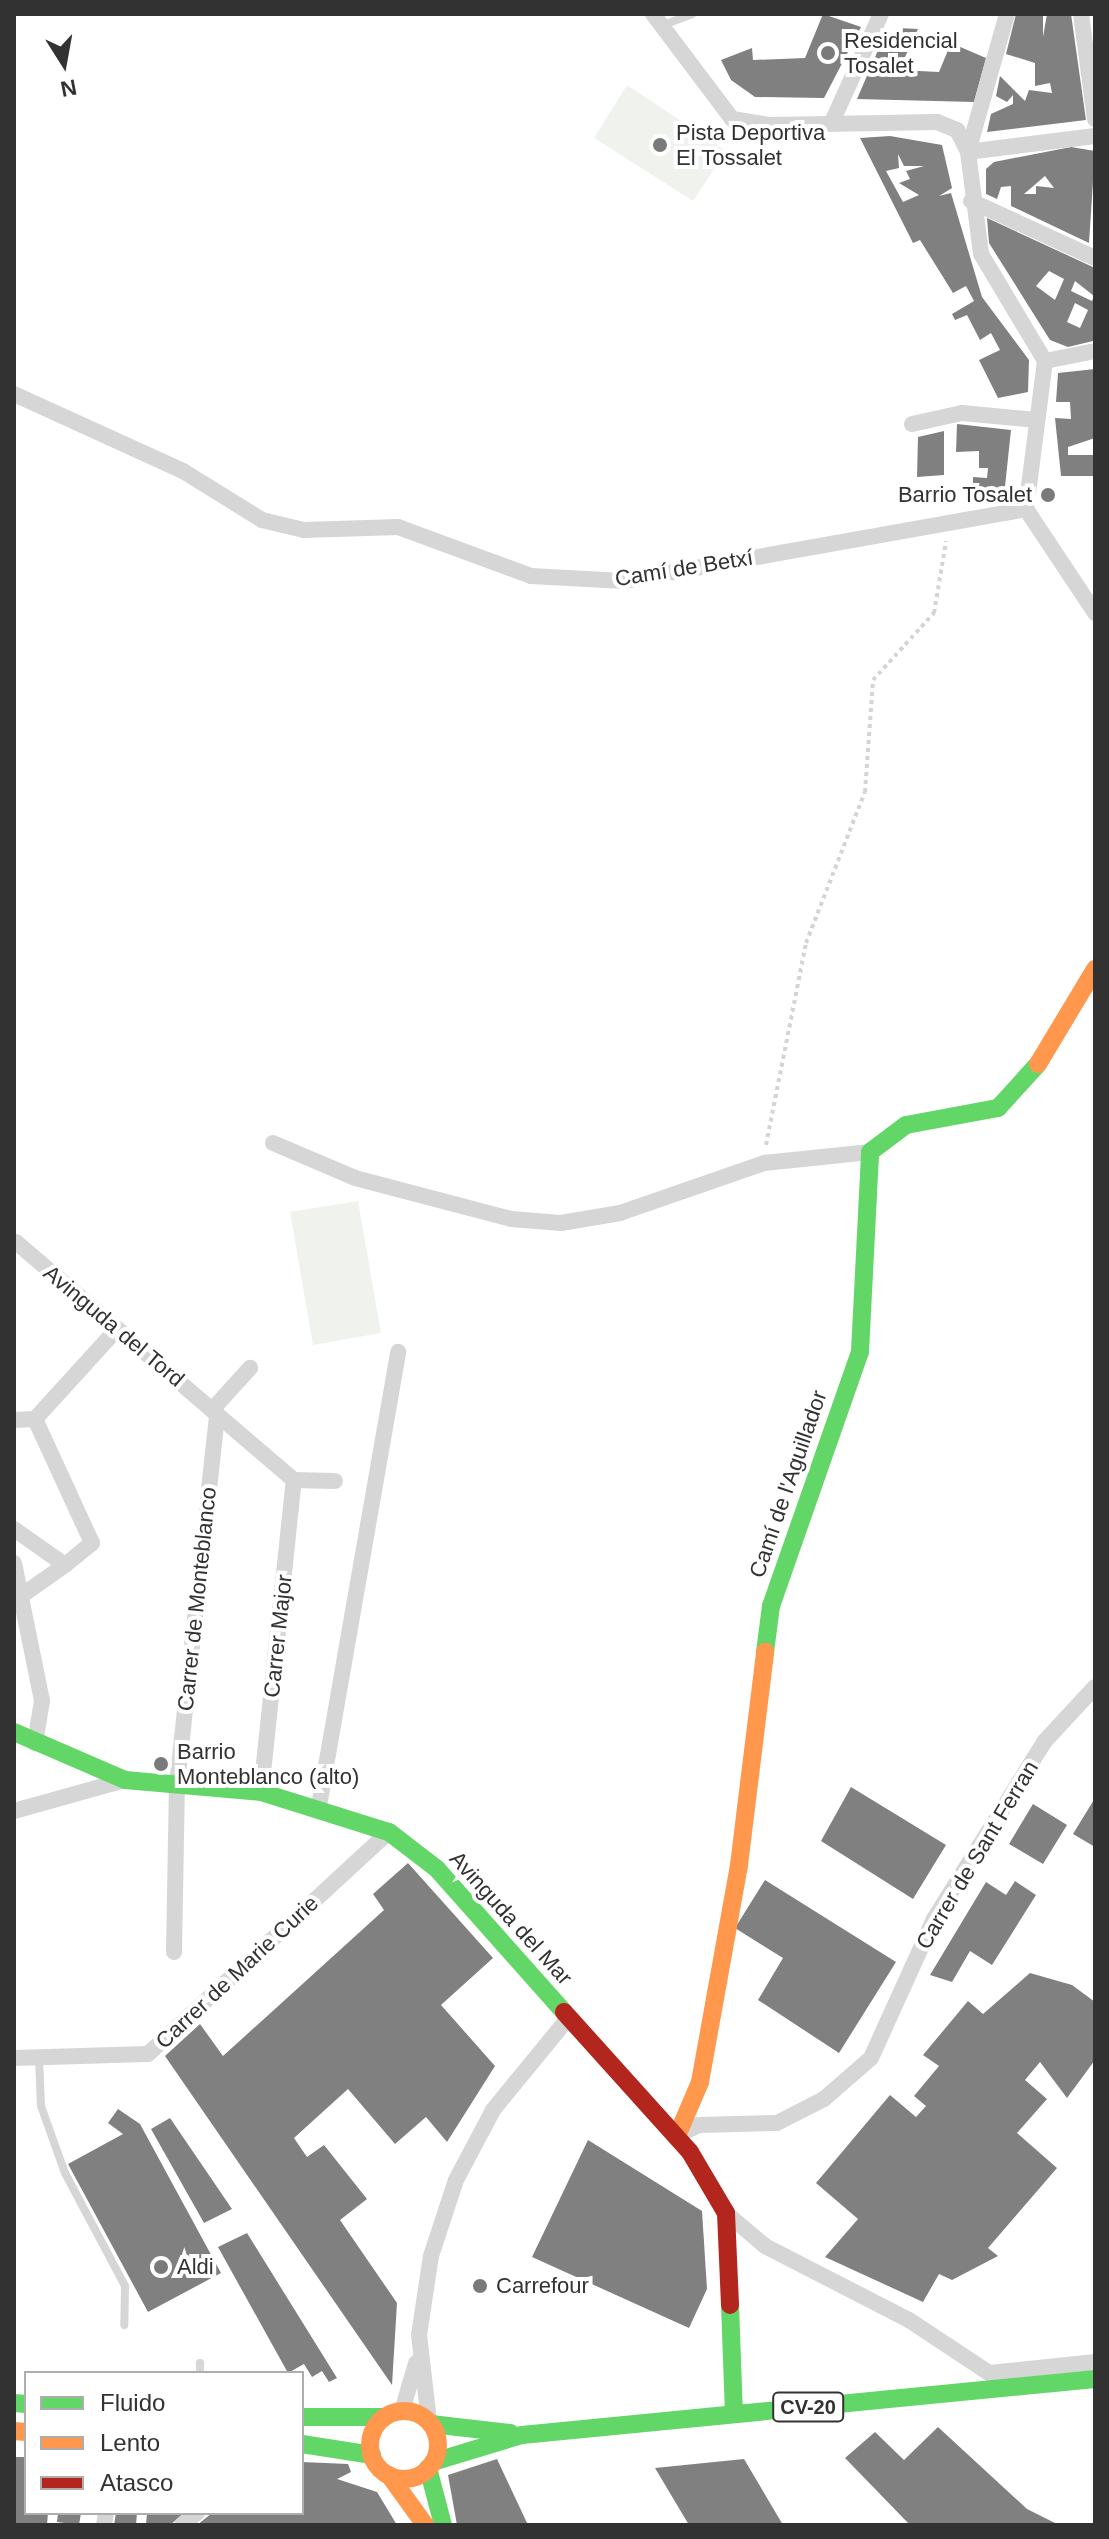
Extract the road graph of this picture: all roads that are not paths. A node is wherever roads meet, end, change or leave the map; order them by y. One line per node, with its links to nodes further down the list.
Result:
1 (692, 14): 5 (lane)
2 (881, 14): 7 (street)
3 (1007, 14): 9 (street)
4 (1081, 14): 6 (street)
5 (657, 20): 7 (street)
6 (1095, 119)
7 (832, 122): 9 (street)
8 (1095, 136): 9 (street)
9 (968, 152): 10 (street)
10 (971, 201): 11 (street); 13 (street)
11 (1095, 258)
12 (1095, 351): 13 (street)
13 (1045, 361): 15 (street)
14 (14, 394): 17 (street, Camí de Betxí)
15 (1037, 420): 16 (street); 17 (street)
16 (912, 424)
17 (1026, 509): 18 (street)
18 (1089, 601): 19 (street)
19 (1095, 613)
20 (1095, 969): 22 (street)
21 (273, 1143): 22 (street)
22 (870, 1152): 49 (street, Camí de l'Aguillador)
23 (16, 1242): 24 (street, Avinguda del Tord)
24 (117, 1329): 27 (street, Avinguda del Tord); 28 (street)
25 (398, 1352): 42 (street)
26 (250, 1368): 27 (street)
27 (215, 1412): 30 (street); 40 (street, Carrer de Monteblanco)
28 (35, 1419): 29 (street); 34 (street)
29 (14, 1420)
30 (294, 1480): 31 (street); 41 (street, Carrer Major)
31 (335, 1481)
32 (14, 1529): 34 (street)
33 (14, 1563): 35 (street)
34 (65, 1565): 35 (street)
35 (18, 1593): 38 (street)
36 (1095, 1687): 49 (street, Carrer de Sant Ferran)
37 (14, 1732): 38 (street, Avinguda del Mar)
38 (35, 1743): 39 (street, Avinguda del Mar)
39 (125, 1780): 40 (street, Avinguda del Mar); 43 (street)
40 (177, 1784): 41 (street, Avinguda del Mar); 45 (street)
41 (261, 1792): 42 (street, Avinguda del Mar)
42 (319, 1806): 44 (street, Avinguda del Mar)
43 (14, 1811)
44 (389, 1832): 46 (street, Avinguda del Mar); 47 (street, Carrer de Marie Curie)
45 (174, 1952)
46 (569, 2017): 49 (street, Avinguda del Mar); 52 (street)
47 (39, 2057): 48 (street, Carrer de Marie Curie); 51 (lane)
48 (14, 2058)
49 (677, 2136): 50 (street, Avinguda del Mar)
50 (726, 2213): 53 (street, Avinguda del Mar); 56 (street)
51 (124, 2325)
52 (418, 2358): 55 (street); 58 (street)
53 (1095, 2362)
54 (1095, 2379): 56 (street, CV-20)
55 (393, 2414): 57 (street, CV-20); 58 (street, CV-20); 61 (street)
56 (734, 2414): 59 (street, CV-20)
57 (304, 2417)
58 (430, 2423): 59 (street, CV-20); 62 (street)
59 (522, 2435): 62 (street, CV-20)
60 (304, 2444): 61 (street)
61 (372, 2455): 63 (street)
62 (431, 2465): 63 (street, CV-20); 65 (street)
63 (389, 2475): 64 (street)
64 (425, 2525)
65 (443, 2525)

